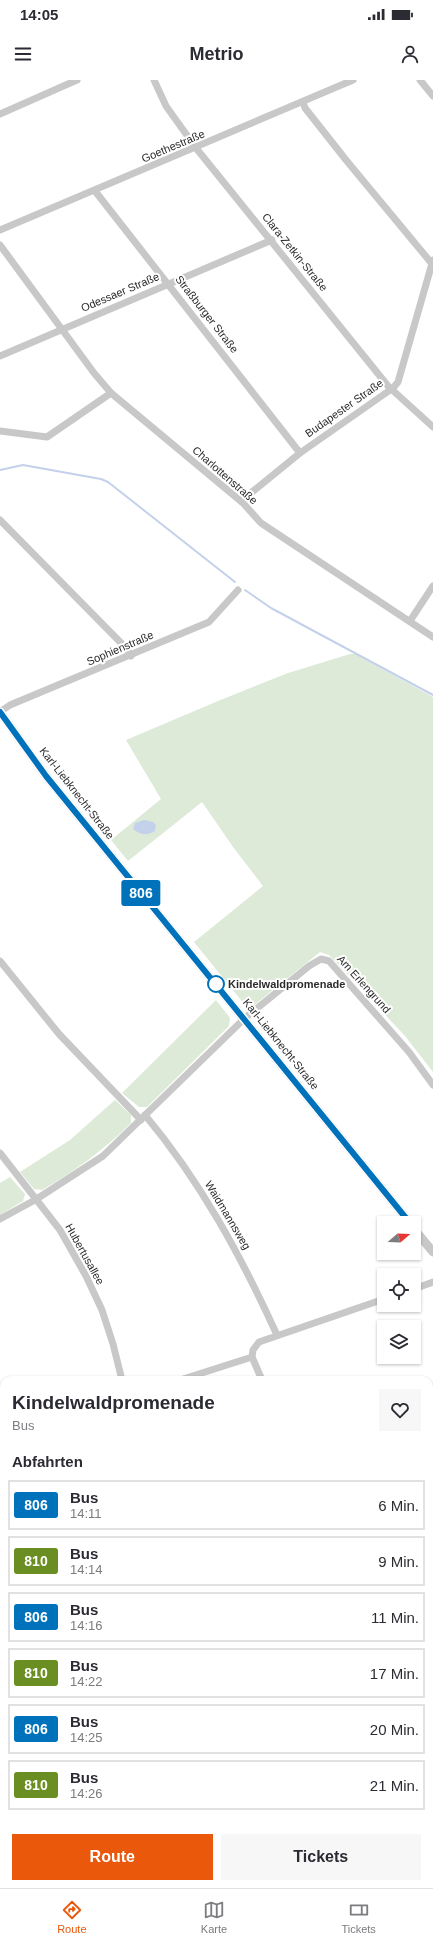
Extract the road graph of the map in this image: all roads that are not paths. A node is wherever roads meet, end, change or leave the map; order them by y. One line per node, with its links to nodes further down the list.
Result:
1 (77, 80): 7 (street)
2 (154, 80): 8 (street, Clara-Zetkin-Straße)
3 (352, 80): 6 (street, Goethestraße)
4 (420, 80): 5 (street)
5 (433, 96)
6 (303, 102): 8 (street, Goethestraße); 13 (street)
7 (0, 114)
8 (196, 148): 9 (street, Goethestraße); 11 (street, Clara-Zetkin-Straße)
9 (95, 191): 10 (street, Goethestraße); 14 (street, Straßburger Straße)
10 (0, 230)
11 (272, 240): 14 (street, Odessaer Straße); 17 (street, Clara-Zetkin-Straße)
12 (0, 245): 15 (street, Charlottenstraße)
13 (433, 263): 17 (street, Budapester Straße)
14 (168, 283): 15 (street, Odessaer Straße); 21 (street, Straßburger Straße)
15 (63, 328): 16 (street, Odessaer Straße); 18 (street, Charlottenstraße)
16 (0, 356)
17 (393, 388): 19 (street, Clara-Zetkin-Straße); 21 (street, Budapester Straße)
18 (111, 393): 20 (street); 22 (street, Charlottenstraße)
19 (433, 426)
20 (0, 431)
21 (300, 453): 22 (street, Budapester Straße)
22 (241, 501): 26 (street, Charlottenstraße)
23 (0, 520): 28 (street)
24 (433, 586): 26 (street)
25 (238, 590): 28 (street, Sophienstraße)
26 (410, 621): 27 (street, Charlottenstraße)
27 (433, 637)
28 (130, 656): 29 (street, Sophienstraße)
29 (0, 712): 31 (street, Karl-Liebknecht-Straße)
30 (0, 962): 33 (street, Waidmannsweg)
31 (245, 1018): 32 (street, Am Erlengrund); 33 (street); 36 (street, Karl-Liebknecht-Straße)
32 (433, 1085)
33 (143, 1118): 35 (street); 43 (street, Waidmannsweg)
34 (0, 1153): 35 (street, Hubertusallee)
35 (35, 1200): 37 (street); 45 (street, Hubertusallee)
36 (404, 1216)
37 (0, 1219)
38 (421, 1237): 39 (street)
39 (433, 1252)
40 (433, 1282): 41 (street)
41 (421, 1286)
42 (377, 1301): 43 (street)
43 (277, 1335): 44 (street)
44 (252, 1357): 46 (street); 47 (street)
45 (121, 1376)
46 (193, 1376)
47 (260, 1376)

